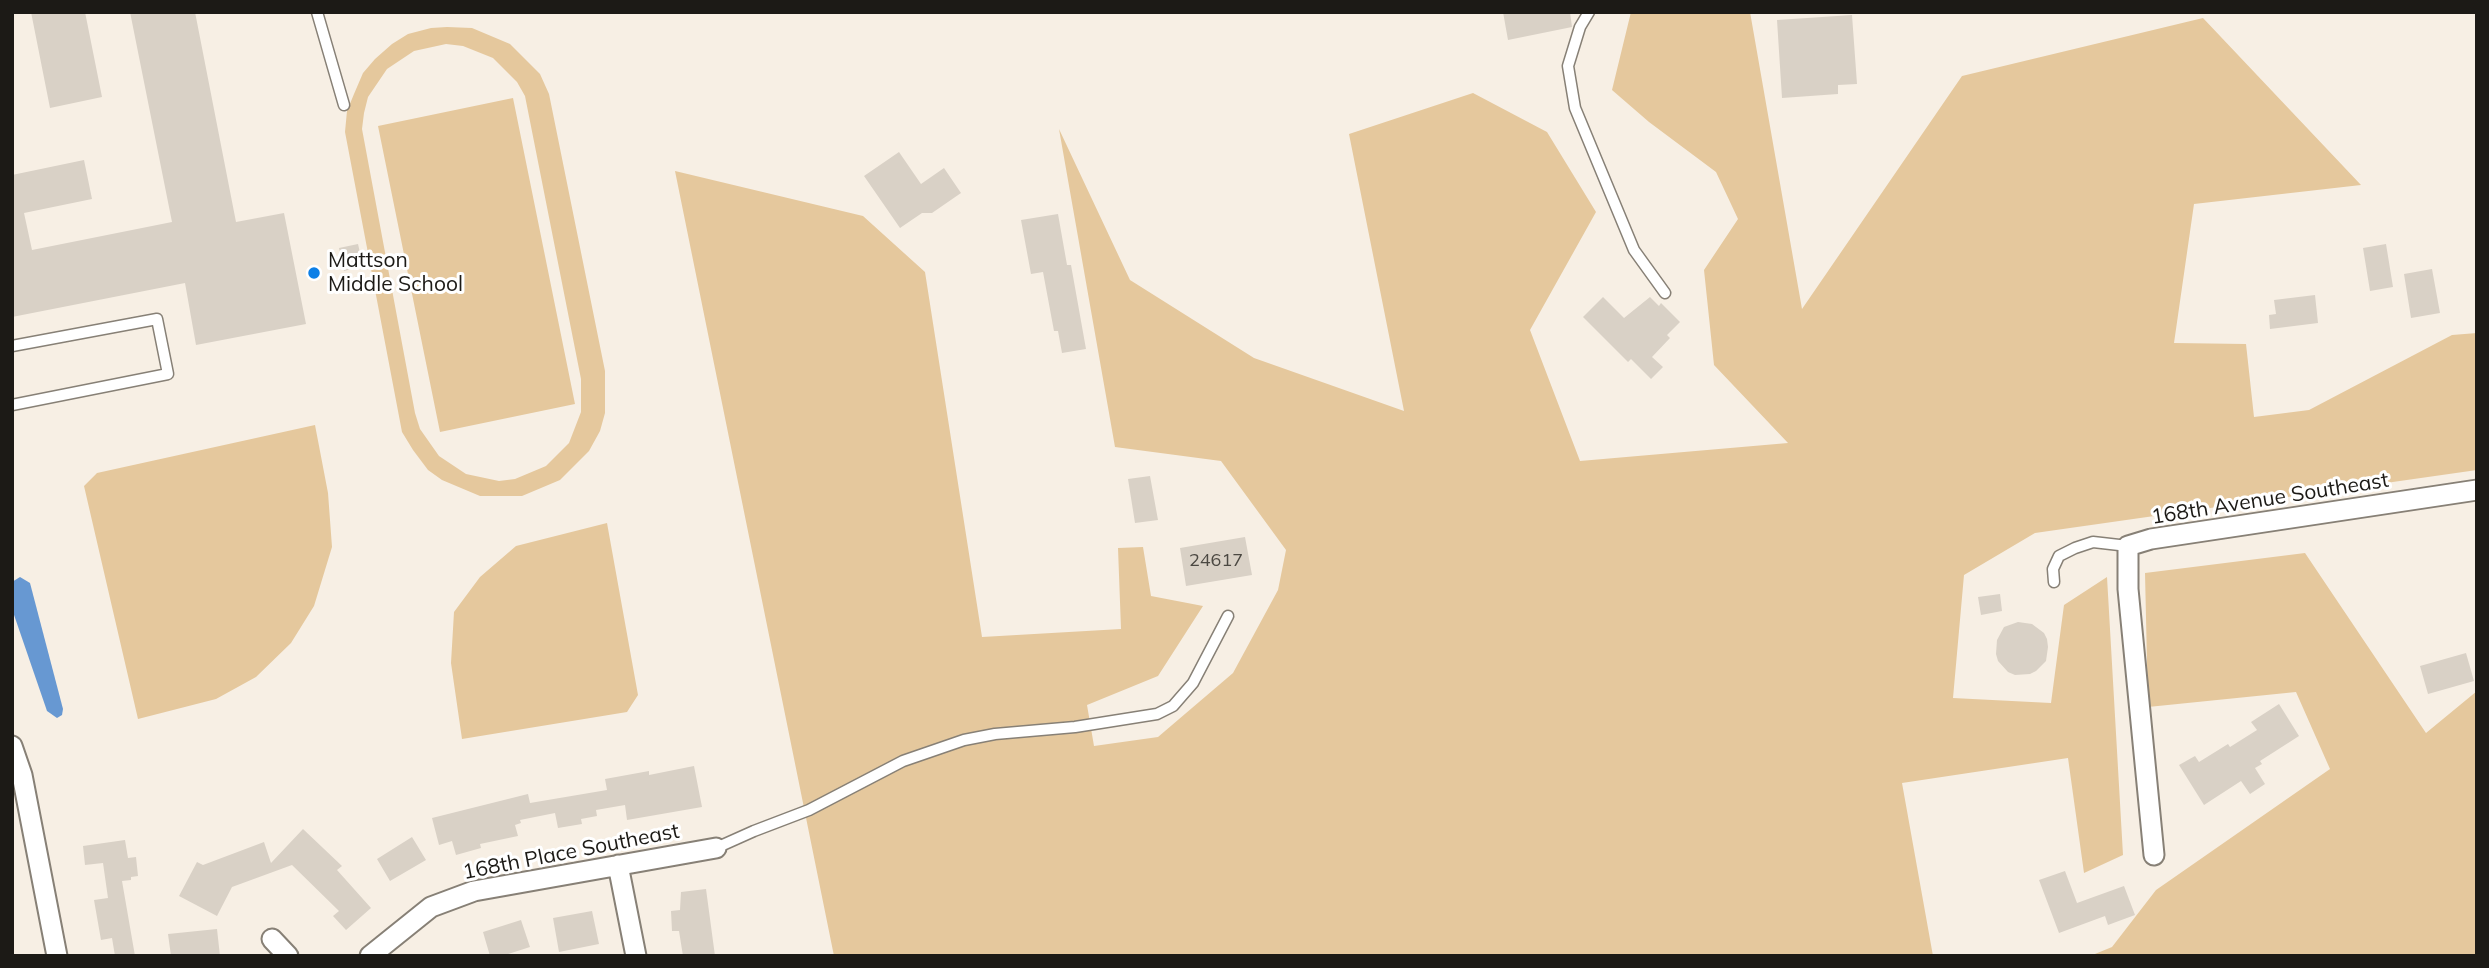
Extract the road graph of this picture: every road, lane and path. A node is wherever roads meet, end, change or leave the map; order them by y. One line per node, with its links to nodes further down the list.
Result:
1 (317, 12): 3 (lane)
2 (1589, 12): 4 (lane)
3 (344, 105)
4 (1665, 293)
5 (12, 346): 6 (lane)
6 (12, 405)
7 (2477, 490): 8 (street, 168th Avenue Southeast)
8 (2128, 546): 9 (lane); 13 (street, 168th Avenue Southeast)
9 (2054, 582)
10 (1228, 616): 12 (lane)
11 (12, 746): 16 (street)
12 (716, 848): 14 (street, 168th Place Southeast)
13 (2154, 855)
14 (618, 865): 18 (street, 168th Place Southeast); 19 (street)
15 (272, 939): 17 (street)
16 (57, 956)
17 (288, 956)
18 (370, 956)
19 (636, 956)

